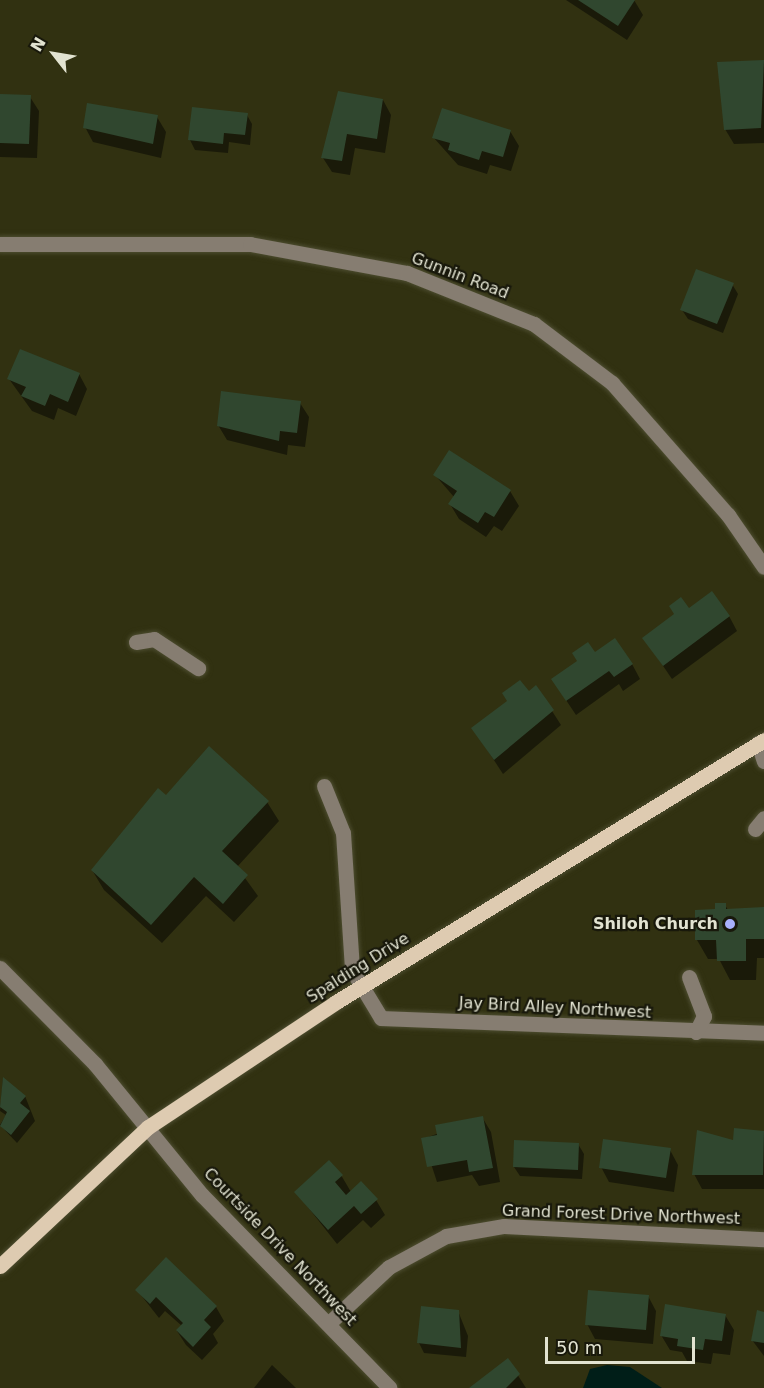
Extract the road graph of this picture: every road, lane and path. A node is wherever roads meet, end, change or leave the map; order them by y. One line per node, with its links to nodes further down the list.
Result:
1 (0, 244): 2 (street, Gunnin Road)
2 (764, 567)
3 (136, 642): 4 (street)
4 (198, 668)
5 (761, 741): 6 (street); 10 (main road, Spalding Drive)
6 (764, 761)
7 (324, 786): 10 (street)
8 (0, 968): 13 (street, Courtside Drive Northwest)
9 (689, 977): 11 (street)
10 (359, 989): 11 (street, Jay Bird Alley Northwest); 13 (main road, Spalding Drive)
11 (696, 1032): 12 (street, Jay Bird Alley Northwest)
12 (764, 1033)
13 (148, 1126): 15 (main road, Spalding Drive); 16 (street, Courtside Drive Northwest)
14 (764, 1239): 16 (street, Grand Forest Drive Northwest)
15 (0, 1266)
16 (328, 1324): 17 (street, Courtside Drive Northwest)
17 (390, 1388)

